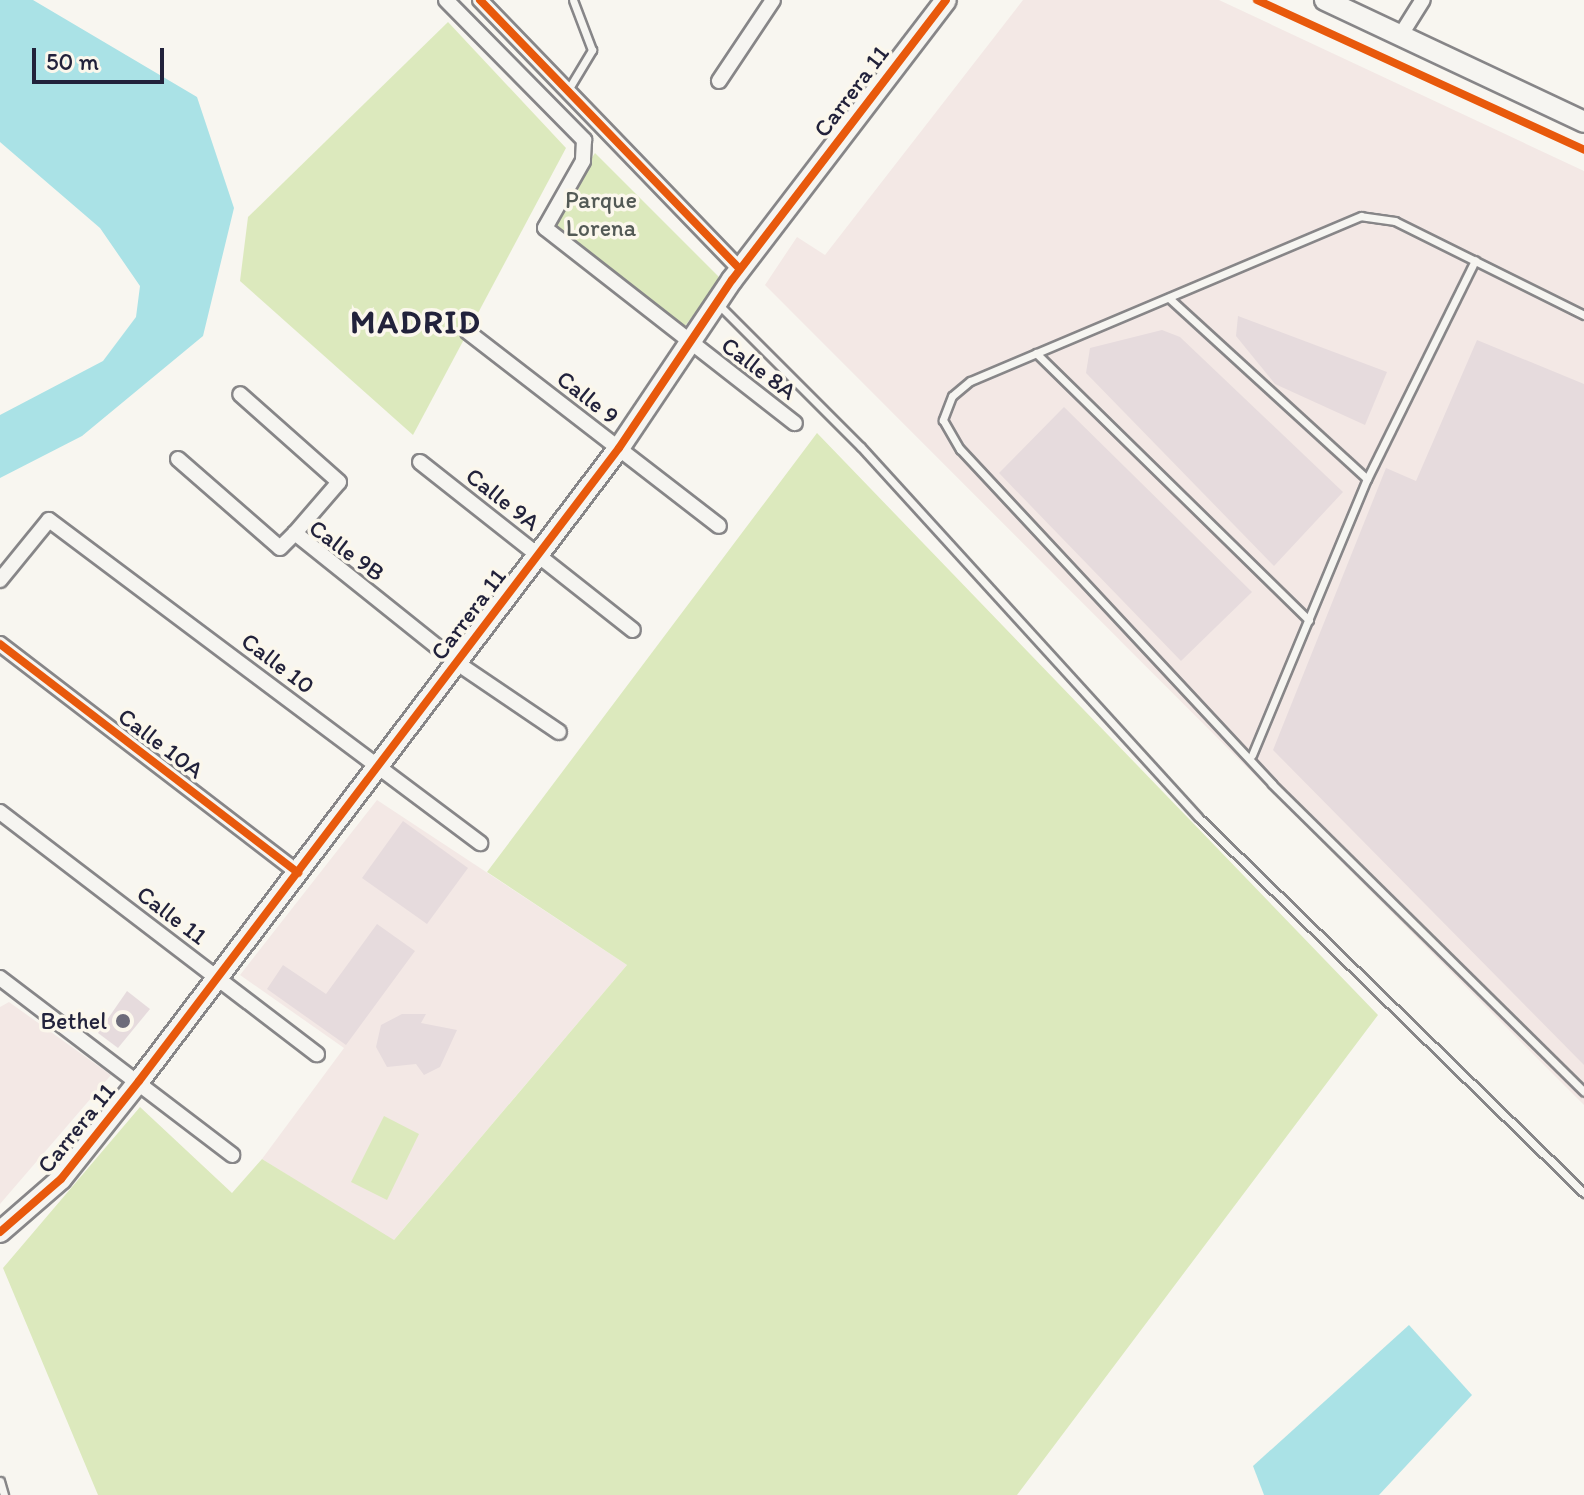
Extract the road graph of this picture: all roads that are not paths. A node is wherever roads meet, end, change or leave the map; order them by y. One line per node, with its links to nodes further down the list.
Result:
1 (446, 0): 18 (street, Calle 8A)
2 (480, 0): 10 (street)
3 (573, 0): 10 (lane)
4 (773, 0): 9 (street)
5 (946, 0): 13 (street, Carrera 11)
6 (1325, 0): 8 (street)
7 (1423, 0): 8 (street)
8 (1402, 33): 11 (street)
9 (719, 81)
10 (566, 91): 13 (street)
11 (1584, 122)
12 (1475, 260): 14 (lane); 16 (lane); 25 (lane)
13 (740, 269): 15 (street, Carrera 11)
14 (1169, 298): 19 (lane); 25 (lane)
15 (718, 304): 18 (street, Carrera 11); 46 (lane)
16 (1584, 315)
17 (468, 332): 22 (street, Calle 9)
18 (689, 343): 21 (street, Calle 8A); 22 (street, Carrera 11)
19 (1036, 353): 30 (lane); 35 (lane)
20 (240, 394): 27 (street)
21 (795, 423)
22 (619, 448): 26 (street, Calle 9); 28 (street, Carrera 11)
23 (178, 459): 27 (street, Calle 9B)
24 (420, 462): 28 (street, Calle 9A)
25 (1367, 479): 30 (lane)
26 (719, 526)
27 (295, 533): 33 (street, Calle 9B)
28 (538, 555): 31 (street, Calle 9A); 33 (street, Carrera 11)
29 (0, 580): 36 (street, Calle 10)
30 (1309, 620): 35 (lane)
31 (633, 630)
32 (0, 644): 39 (street, Calle 10A)
33 (457, 663): 34 (street, Calle 9B); 36 (street, Carrera 11)
34 (559, 732)
35 (1252, 755): 44 (lane)
36 (379, 766): 38 (street, Calle 10); 39 (street, Carrera 11)
37 (0, 812): 40 (street, Calle 11)
38 (480, 843)
39 (298, 873): 40 (street, Carrera 11)
40 (218, 977): 42 (street, Calle 11); 43 (street, Carrera 11)
41 (0, 978): 43 (street)
42 (317, 1054)
43 (139, 1081): 45 (street); 47 (street, Carrera 11)
44 (1584, 1092)
45 (232, 1155)
46 (1584, 1193)
47 (0, 1232)
48 (0, 1481): 49 (lane)
49 (4, 1495)

